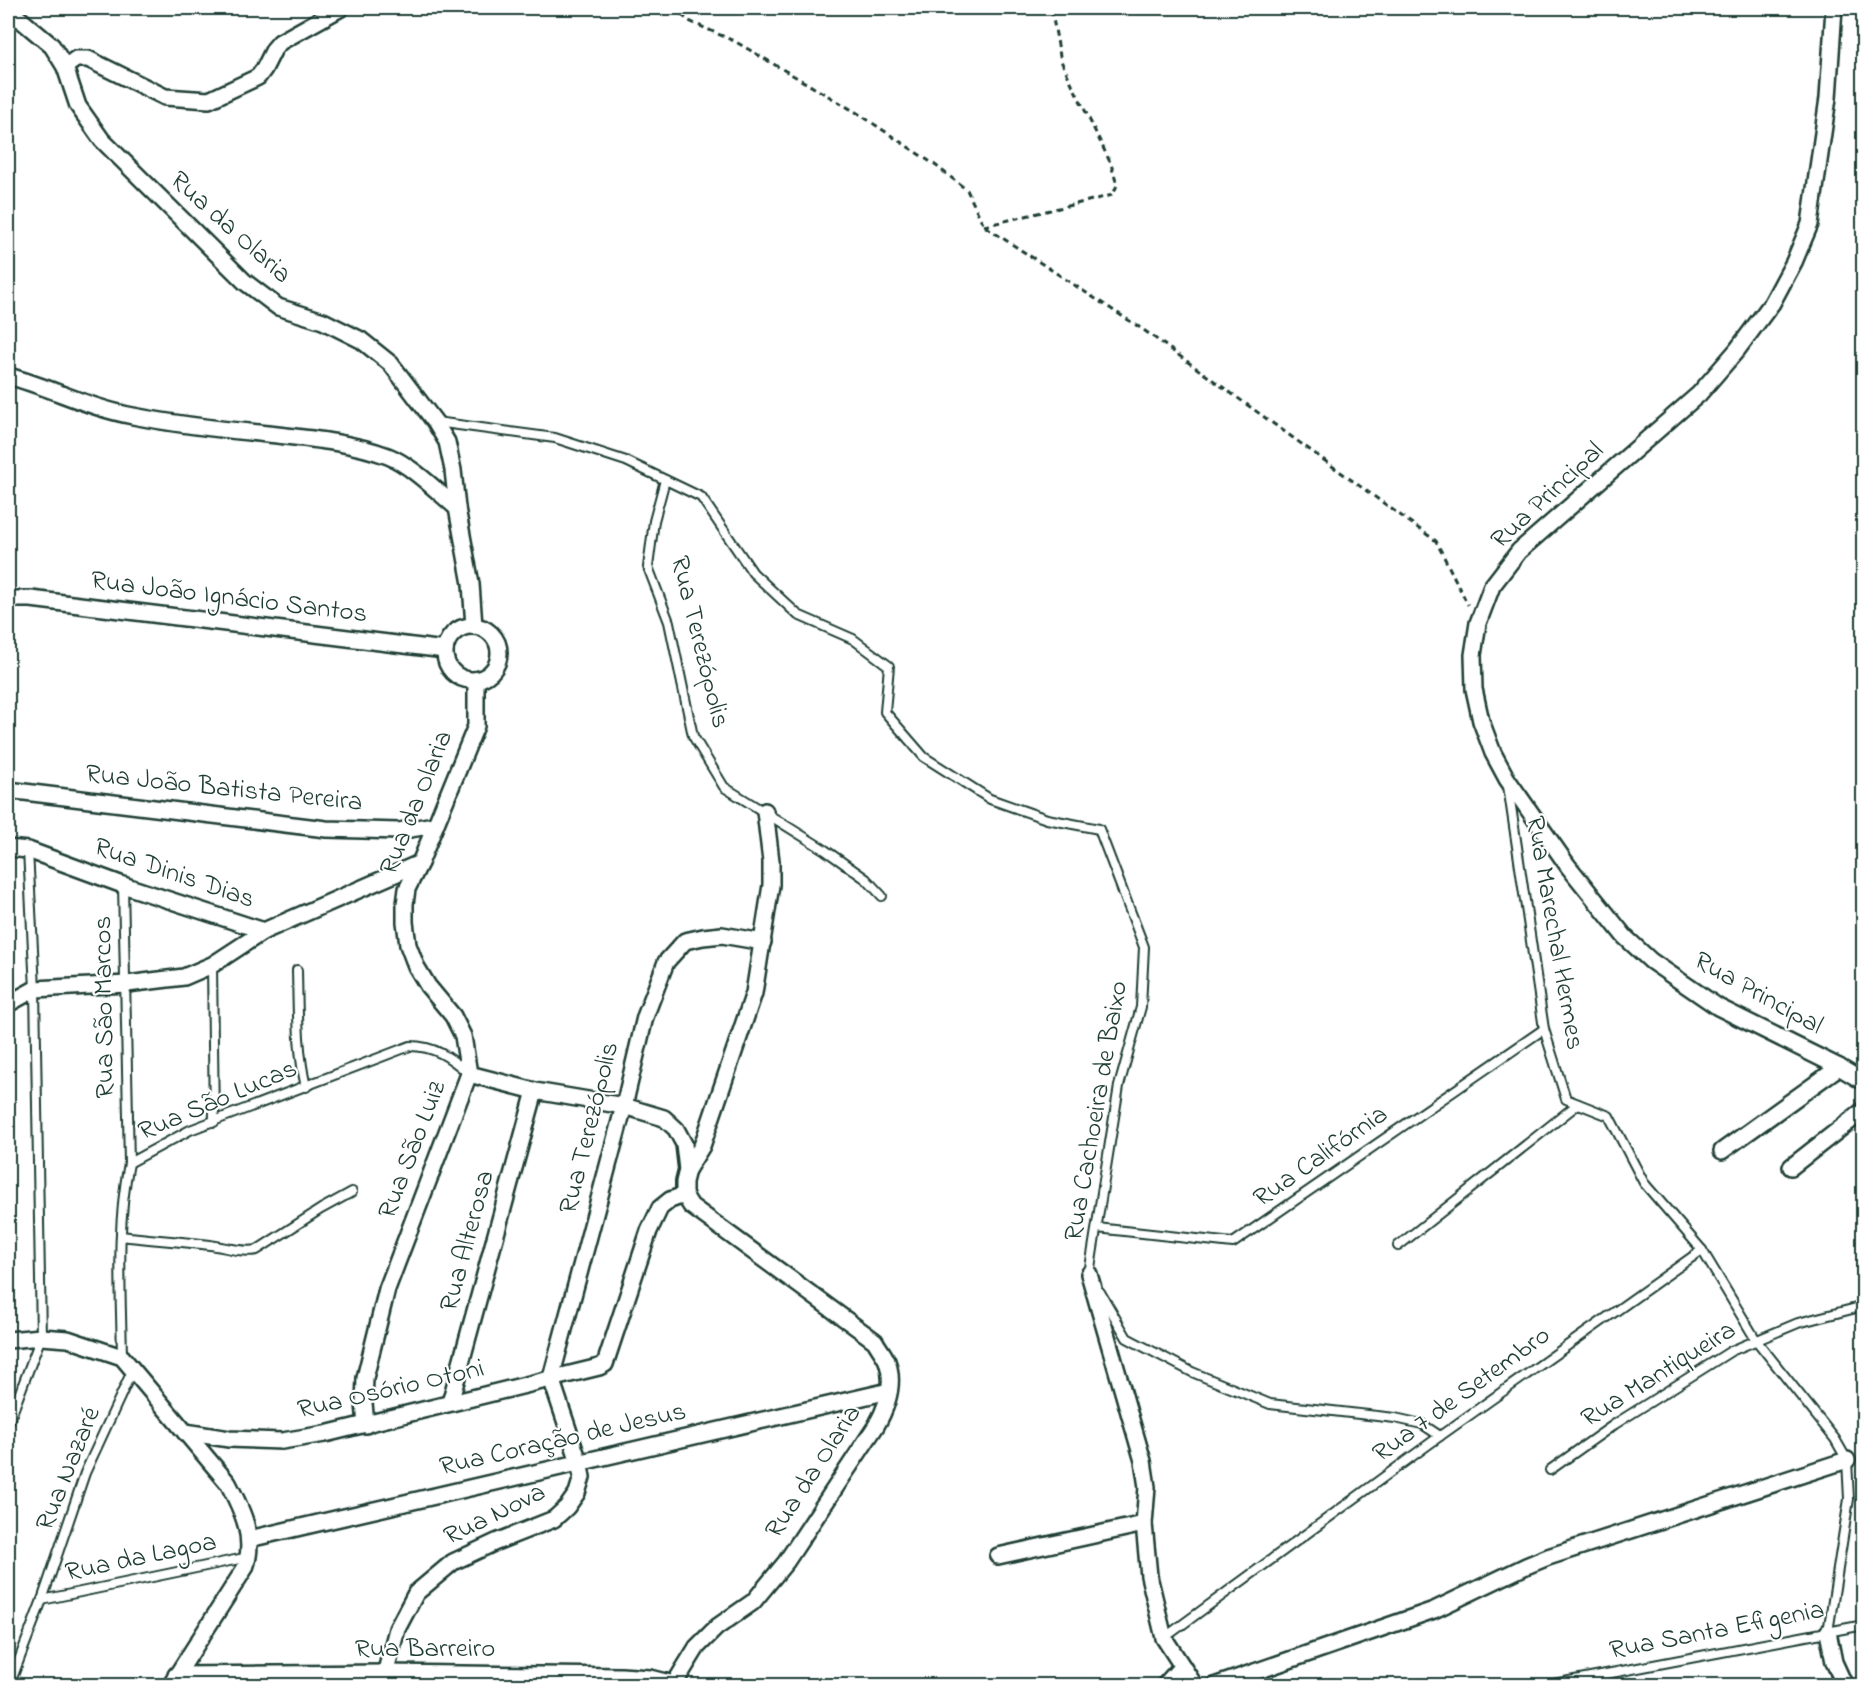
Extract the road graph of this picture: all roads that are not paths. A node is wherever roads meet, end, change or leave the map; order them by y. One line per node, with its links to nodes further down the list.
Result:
1 (341, 8): 4 (street)
2 (1834, 8): 13 (street, Rua Principal)
3 (8, 9): 4 (street, Rua da Olaria)
4 (65, 67): 6 (street, Rua da Olaria)
5 (8, 376): 8 (street)
6 (435, 422): 7 (lane); 8 (street, Rua da Olaria)
7 (665, 480): 15 (lane, Rua Terezópolis); 45 (lane, Rua Cachoeira de Baixo)
8 (458, 508): 10 (street, Rua da Olaria)
9 (8, 599): 11 (street, Rua João Ignácio Santos)
10 (474, 626): 11 (street); 12 (street)
11 (445, 650): 12 (street)
12 (476, 680): 16 (street, Rua da Olaria)
13 (1507, 779): 29 (lane, Rua Marechal Hermes); 30 (street, Rua Principal)
14 (8, 790): 16 (street, Rua João Batista Pereira)
15 (765, 811): 21 (lane, Rua Terezópolis); 23 (street)
16 (434, 825): 19 (street, Rua da Olaria)
17 (8, 848): 18 (street, Rua Dinis Dias)
18 (28, 850): 20 (street, Rua Dinis Dias); 27 (lane)
19 (420, 863): 22 (street, Rua Dinis Dias); 31 (street, Rua da Olaria)
20 (123, 885): 22 (street, Rua Dinis Dias); 26 (lane, Rua São Marcos)
21 (882, 896)
22 (264, 931): 24 (street)
23 (764, 942): 36 (street, Rua Terezópolis); 42 (street)
24 (212, 965): 26 (street); 38 (lane)
25 (297, 970): 33 (lane)
26 (127, 984): 27 (street); 40 (lane, Rua São Marcos)
27 (35, 989): 28 (street); 51 (lane)
28 (8, 1004)
29 (1544, 1029): 35 (lane, Rua Marechal Hermes); 45 (lane, Rua Califórnia)
30 (1839, 1067): 32 (street, Rua Principal); 39 (street)
31 (469, 1074): 33 (lane, Rua São Lucas); 34 (street, Rua São Luiz); 60 (street, Rua São Luiz)
32 (1863, 1082)
33 (306, 1087): 38 (lane, Rua São Lucas)
34 (535, 1091): 36 (street, Rua São Luiz); 58 (street, Rua Alterosa)
35 (1578, 1104): 47 (lane); 48 (lane, Rua Marechal Hermes)
36 (624, 1106): 42 (street, Rua São Luiz); 56 (street, Rua Terezópolis)
37 (1863, 1110): 41 (street)
38 (214, 1122): 40 (lane, Rua São Lucas)
39 (1722, 1151)
40 (129, 1163): 46 (lane, Rua São Lucas)
41 (1791, 1167)
42 (687, 1170): 44 (street)
43 (352, 1192): 46 (lane)
44 (684, 1195): 56 (street, Rua Osório Otoni); 57 (street, Rua da Olaria)
45 (1097, 1228): 49 (lane, Rua Cachoeira de Baixo)
46 (121, 1236): 54 (lane, Rua São Lucas)
47 (1398, 1246)
48 (1702, 1250): 53 (lane); 62 (lane, Rua 7 de Setembro)
49 (1089, 1274): 62 (lane, Rua Cachoeira de Baixo); 66 (street)
50 (1863, 1306): 53 (lane, Rua Mantiqueira)
51 (41, 1337): 52 (street); 54 (street); 59 (lane)
52 (8, 1340)
53 (1756, 1340): 63 (lane); 65 (lane, Rua Mantiqueira)
54 (122, 1357): 55 (street)
55 (133, 1370): 61 (street); 70 (lane, Rua Nazaré)
56 (551, 1378): 58 (street, Rua Osório Otoni); 64 (street, Rua Nova)
57 (889, 1391): 64 (street, Rua Coração de Jesus); 77 (street, Rua da Olaria)
58 (450, 1403): 60 (street, Rua Osório Otoni)
59 (8, 1424)
60 (366, 1425): 61 (street, Rua Osório Otoni)
61 (185, 1432): 67 (street)
62 (1440, 1436): 73 (lane, Rua 7 de Setembro)
63 (1847, 1460): 72 (lane); 81 (street)
64 (579, 1462): 67 (street, Rua Coração de Jesus); 75 (street, Rua Nova)
65 (1550, 1470)
66 (1144, 1524): 68 (street); 73 (street)
67 (249, 1539): 69 (street)
68 (998, 1556)
69 (249, 1557): 70 (lane, Rua da Lagoa); 76 (street)
70 (42, 1600): 78 (lane, Rua Nazaré)
71 (1863, 1624): 72 (lane, Rua Santa Efigenia)
72 (1828, 1632): 82 (lane, Rua Santa Efigenia); 83 (street)
73 (1164, 1638): 74 (street)
74 (1182, 1666): 79 (street); 80 (street)
75 (383, 1679): 76 (street, Rua Barreiro); 77 (street, Rua Barreiro)
76 (173, 1680)
77 (673, 1685)
78 (9, 1686)
79 (1164, 1686)
80 (1195, 1686)
81 (1214, 1686)
82 (1543, 1686)
83 (1845, 1686)

